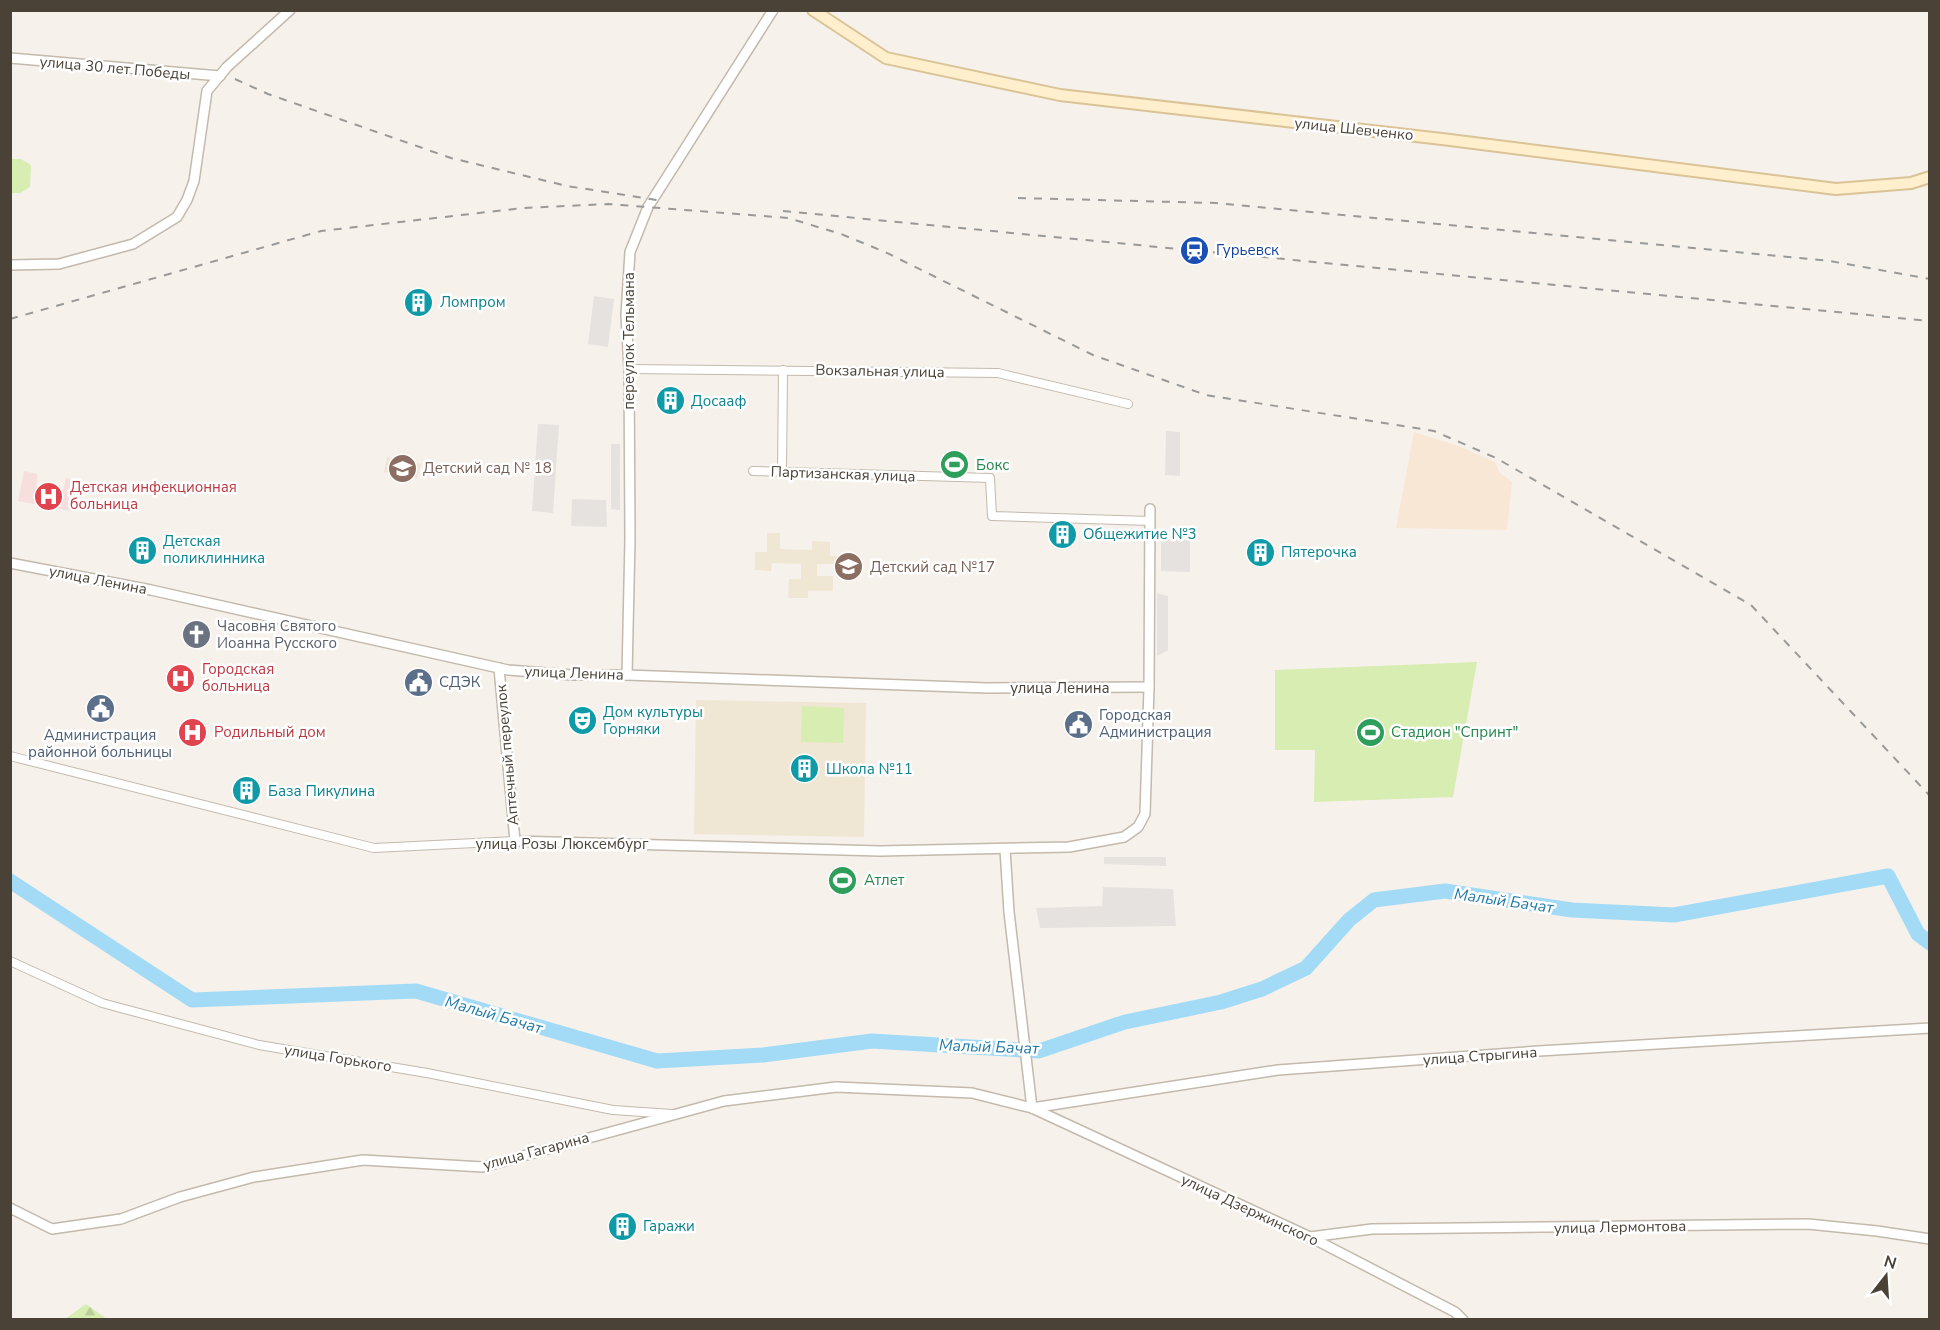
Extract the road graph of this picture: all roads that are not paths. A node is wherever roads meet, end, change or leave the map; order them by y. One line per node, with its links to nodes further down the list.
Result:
1 (290, 10): 5 (street)
2 (773, 10): 8 (street, переулок Тельмана)
3 (813, 10): 6 (main road, улица Шевченко)
4 (10, 58): 5 (street, улица 30 лет Победы)
5 (220, 76): 7 (street)
6 (1929, 177)
7 (10, 266)
8 (629, 369): 9 (street, Вокзальная улица); 17 (street, переулок Тельмана)
9 (783, 370): 10 (street, Вокзальная улица); 12 (street)
10 (1128, 404)
11 (753, 471): 12 (street, Партизанская улица)
12 (782, 472): 14 (street, Партизанская улица)
13 (1150, 509): 14 (street)
14 (1150, 521): 18 (street)
15 (10, 562): 16 (street, улица Ленина)
16 (499, 668): 17 (street, улица Ленина); 20 (street, Аптечный переулок)
17 (627, 675): 18 (street, улица Ленина)
18 (1149, 687): 21 (street, улица Розы Люксембург)
19 (10, 756): 20 (street, улица Розы Люксембург)
20 (514, 842): 21 (street, улица Розы Люксембург)
21 (1005, 849): 24 (street)
22 (10, 960): 25 (street, улица Горького)
23 (1929, 1028): 24 (street, улица Стрыгина)
24 (1032, 1108): 25 (street, улица Гагарина); 27 (street, улица Дзержинского)
25 (677, 1114): 26 (street, улица Гагарина)
26 (10, 1208)
27 (1310, 1237): 28 (street, улица Лермонтова); 29 (street, улица Дзержинского)
28 (1929, 1239)
29 (1463, 1320)

